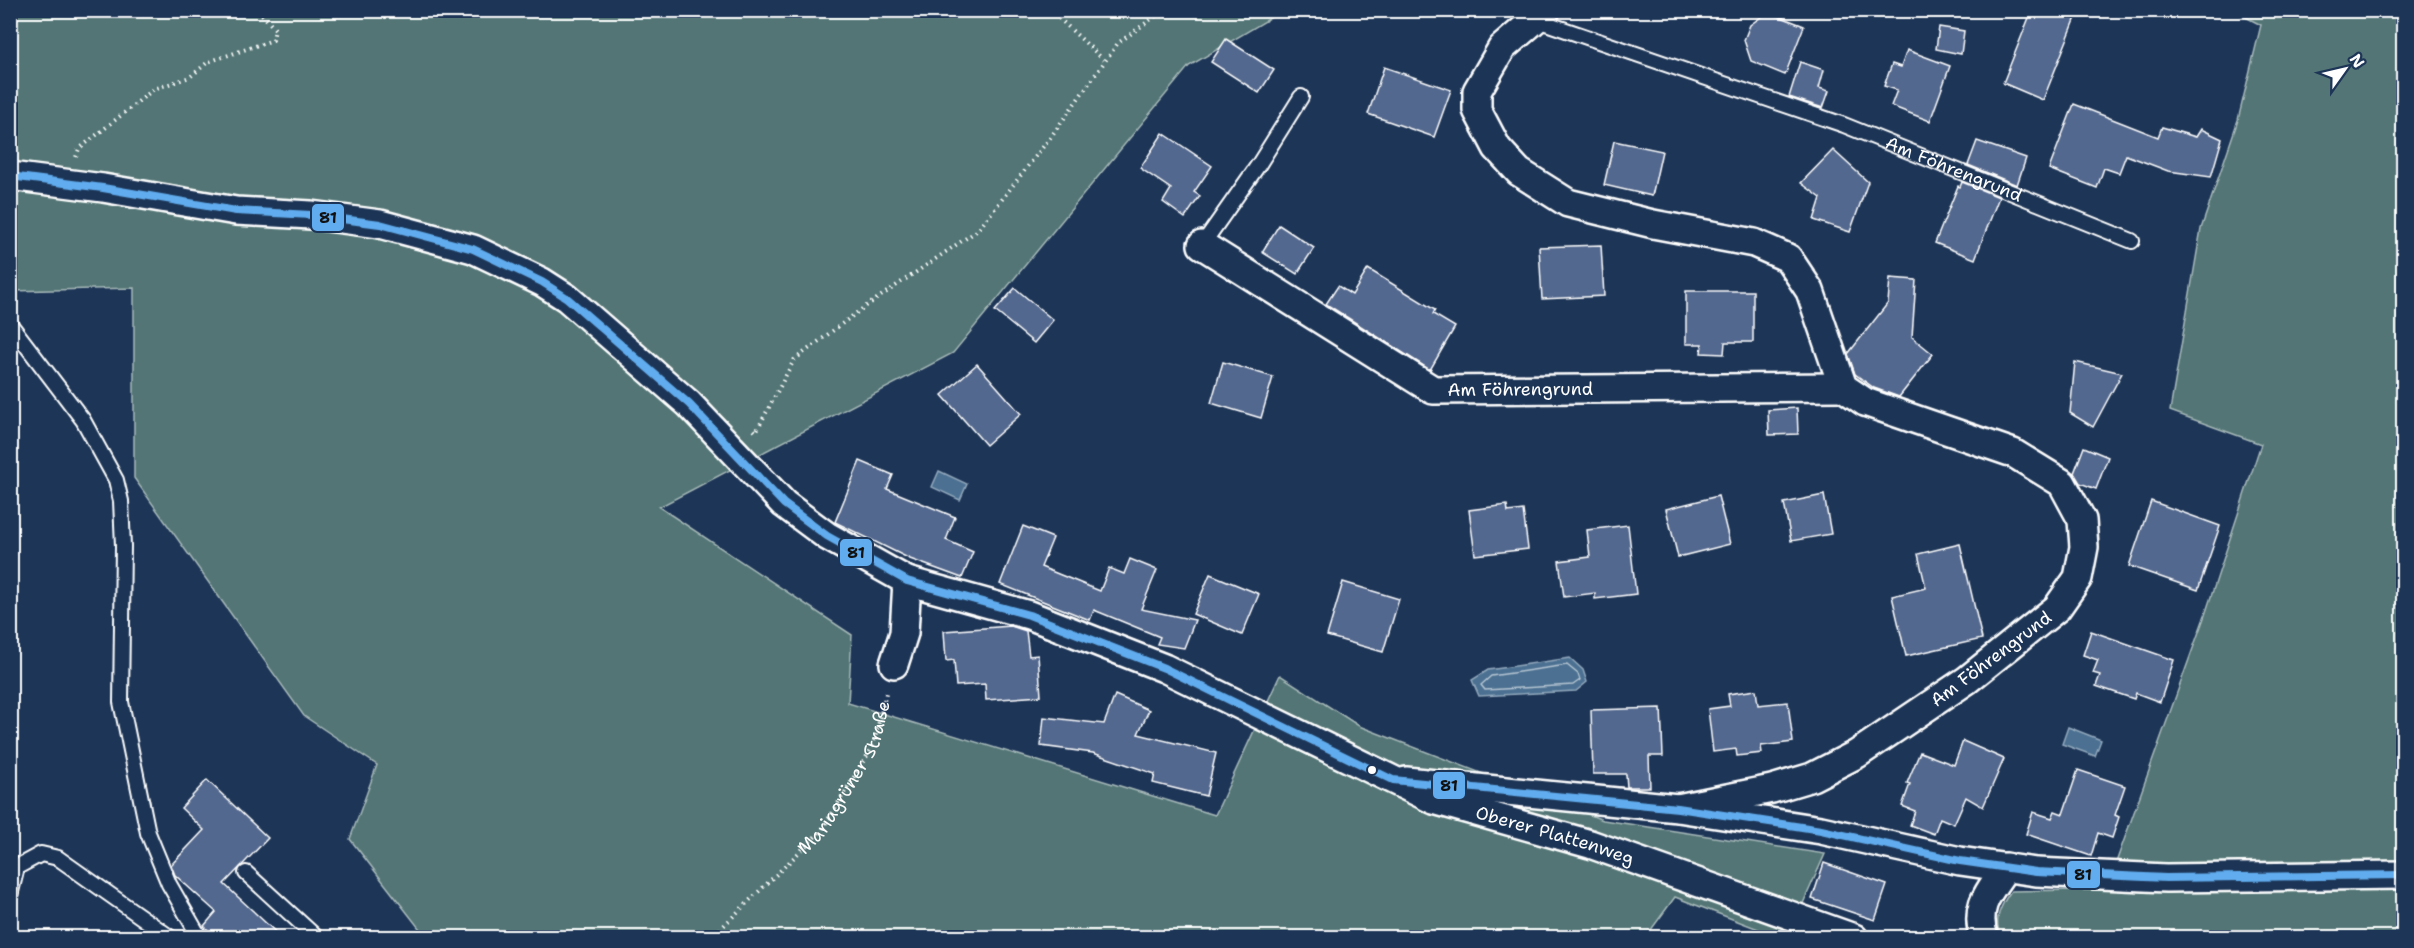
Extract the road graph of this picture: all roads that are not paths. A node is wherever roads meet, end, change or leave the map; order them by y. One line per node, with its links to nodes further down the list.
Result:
1 (1540, 15): 4 (lane, Am Föhrengrund); 7 (street, Am Föhrengrund)
2 (1301, 96): 5 (lane)
3 (10, 176): 8 (street, Oberer Plattenweg)
4 (2132, 241)
5 (1202, 245): 7 (street, Am Föhrengrund)
6 (10, 324): 17 (lane)
7 (1843, 387): 11 (street, Am Föhrengrund)
8 (907, 581): 9 (street); 10 (street, Oberer Plattenweg)
9 (894, 664)
10 (1393, 780): 11 (street); 19 (street, Oberer Plattenweg)
11 (1678, 808): 12 (street)
12 (2006, 867): 14 (street); 20 (street)
13 (246, 873): 18 (lane)
14 (2403, 875)
15 (10, 896): 16 (lane)
16 (171, 938)
17 (200, 938)
18 (317, 938)
19 (1854, 938)
20 (1984, 938)

